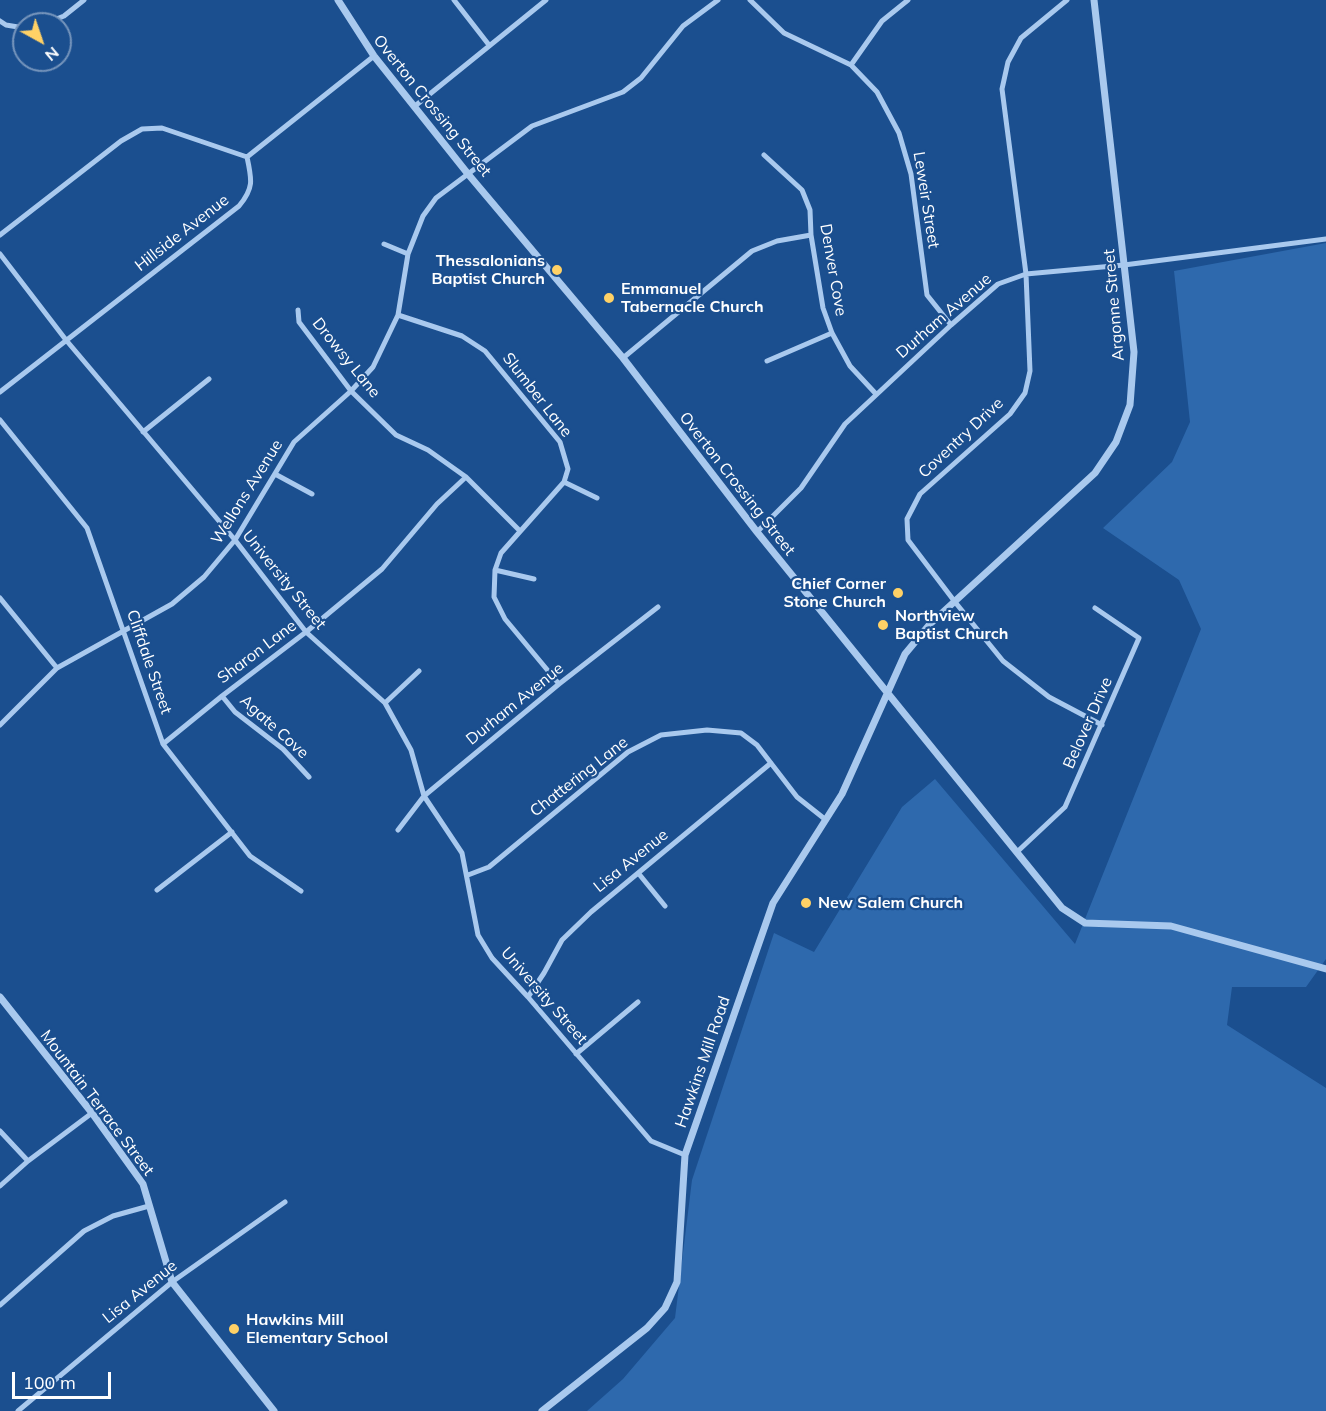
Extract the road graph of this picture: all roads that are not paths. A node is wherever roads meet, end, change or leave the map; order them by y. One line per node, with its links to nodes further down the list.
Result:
1 (84, 0): 10 (street)
2 (338, 0): 12 (street, Overton Crossing Street)
3 (454, 0): 11 (street)
4 (546, 0): 11 (street)
5 (718, 0): 17 (street, Wellons Avenue)
6 (750, 0): 13 (street, Leweir Street)
7 (908, 0): 13 (street)
8 (1067, 0): 25 (street, Coventry Drive)
9 (1094, 0): 24 (street, Argonne Street)
10 (69, 12)
11 (489, 45): 14 (street)
12 (374, 56): 14 (street, Overton Crossing Street); 16 (street)
13 (851, 65): 28 (street, Leweir Street)
14 (415, 106): 17 (street, Overton Crossing Street)
15 (764, 155): 19 (street, Denver Cove)
16 (248, 157): 18 (street); 30 (street, Hillside Avenue)
17 (468, 174): 23 (street, Wellons Avenue); 31 (street, Overton Crossing Street)
18 (0, 235)
19 (811, 235): 29 (street, Denver Cove); 31 (street)
20 (1326, 239): 24 (street, Durham Avenue)
21 (384, 244): 23 (street)
22 (0, 254): 30 (street, University Street)
23 (408, 254): 27 (street, Wellons Avenue)
24 (1124, 265): 25 (street, Durham Avenue); 50 (street, Argonne Street)
25 (1026, 274): 28 (street, Durham Avenue); 50 (street, Coventry Drive)
26 (298, 310): 34 (street, Drowsy Lane)
27 (398, 315): 34 (street, Wellons Avenue); 41 (street, Slumber Lane)
28 (951, 325): 36 (street, Durham Avenue)
29 (832, 333): 32 (street); 36 (street, Denver Cove)
30 (66, 340): 35 (street, Hillside Avenue); 38 (street, University Street)
31 (623, 358): 45 (street, Overton Crossing Street)
32 (767, 362)
33 (209, 379): 38 (street)
34 (351, 391): 39 (street, Wellons Avenue); 40 (street, Drowsy Lane)
35 (0, 392)
36 (876, 394): 45 (street, Durham Avenue)
37 (0, 420): 53 (street, Cliffdale Street)
38 (143, 432): 46 (street, University Street)
39 (275, 474): 42 (street); 46 (street, Wellons Avenue)
40 (466, 477): 44 (street, Drowsy Lane); 54 (street, Sharon Lane)
41 (564, 482): 43 (street); 44 (street)
42 (312, 494)
43 (597, 498)
44 (520, 531): 47 (street)
45 (757, 532): 58 (street, Overton Crossing Street)
46 (235, 540): 53 (street, Wellons Avenue); 54 (street, University Street)
47 (495, 570): 48 (street); 57 (street)
48 (534, 579)
49 (0, 598): 55 (street)
50 (955, 602): 58 (street, Argonne Street); 62 (street, Coventry Drive)
51 (658, 607): 57 (street, Durham Avenue)
52 (1095, 608): 62 (street, Belover Drive)
53 (123, 630): 55 (street, Wellons Avenue); 63 (street, Cliffdale Street)
54 (306, 632): 59 (street, Sharon Lane); 60 (street, University Street)
55 (57, 668): 61 (street, Wellons Avenue)
56 (419, 671): 60 (street)
57 (559, 684): 66 (street, Durham Avenue)
58 (888, 695): 67 (street, Hawkins Mill Road); 70 (street, Overton Crossing Street)
59 (222, 696): 63 (street, Sharon Lane); 65 (street, Agate Cove)
60 (385, 703): 66 (street, University Street)
61 (0, 725)
62 (1102, 725): 70 (street, Belover Drive)
63 (163, 744): 69 (street, Cliffdale Street)
64 (771, 763): 67 (street, Chattering Lane); 71 (street, Lisa Avenue); 72 (street, Chattering Lane)
65 (309, 777)
66 (424, 796): 68 (street, Durham Avenue); 72 (street, University Street)
67 (826, 820): 83 (street, Hawkins Mill Road)
68 (398, 830)
69 (232, 832): 73 (street); 74 (street, Cliffdale Street)
70 (1017, 852): 76 (street, Overton Crossing Street)
71 (639, 874): 75 (street); 78 (street, Lisa Avenue)
72 (468, 875): 78 (street, University Street)
73 (157, 890)
74 (301, 891)
75 (665, 906)
76 (1326, 969)
77 (0, 997): 81 (street, Mountain Terrace Street)
78 (528, 997): 80 (street, University Street)
79 (638, 1002): 80 (street)
80 (576, 1054): 83 (street, University Street)
81 (92, 1113): 84 (street); 87 (street, Mountain Terrace Street)
82 (0, 1131): 84 (street)
83 (685, 1155): 92 (street, Hawkins Mill Road)
84 (28, 1161): 85 (street)
85 (0, 1186)
86 (285, 1202): 88 (street, Lisa Avenue)
87 (149, 1206): 88 (street, Mountain Terrace Street); 89 (street)
88 (172, 1282): 90 (street, Lisa Avenue); 91 (street, Mountain Terrace Street)
89 (0, 1305)
90 (18, 1411)
91 (274, 1411)
92 (542, 1411)

